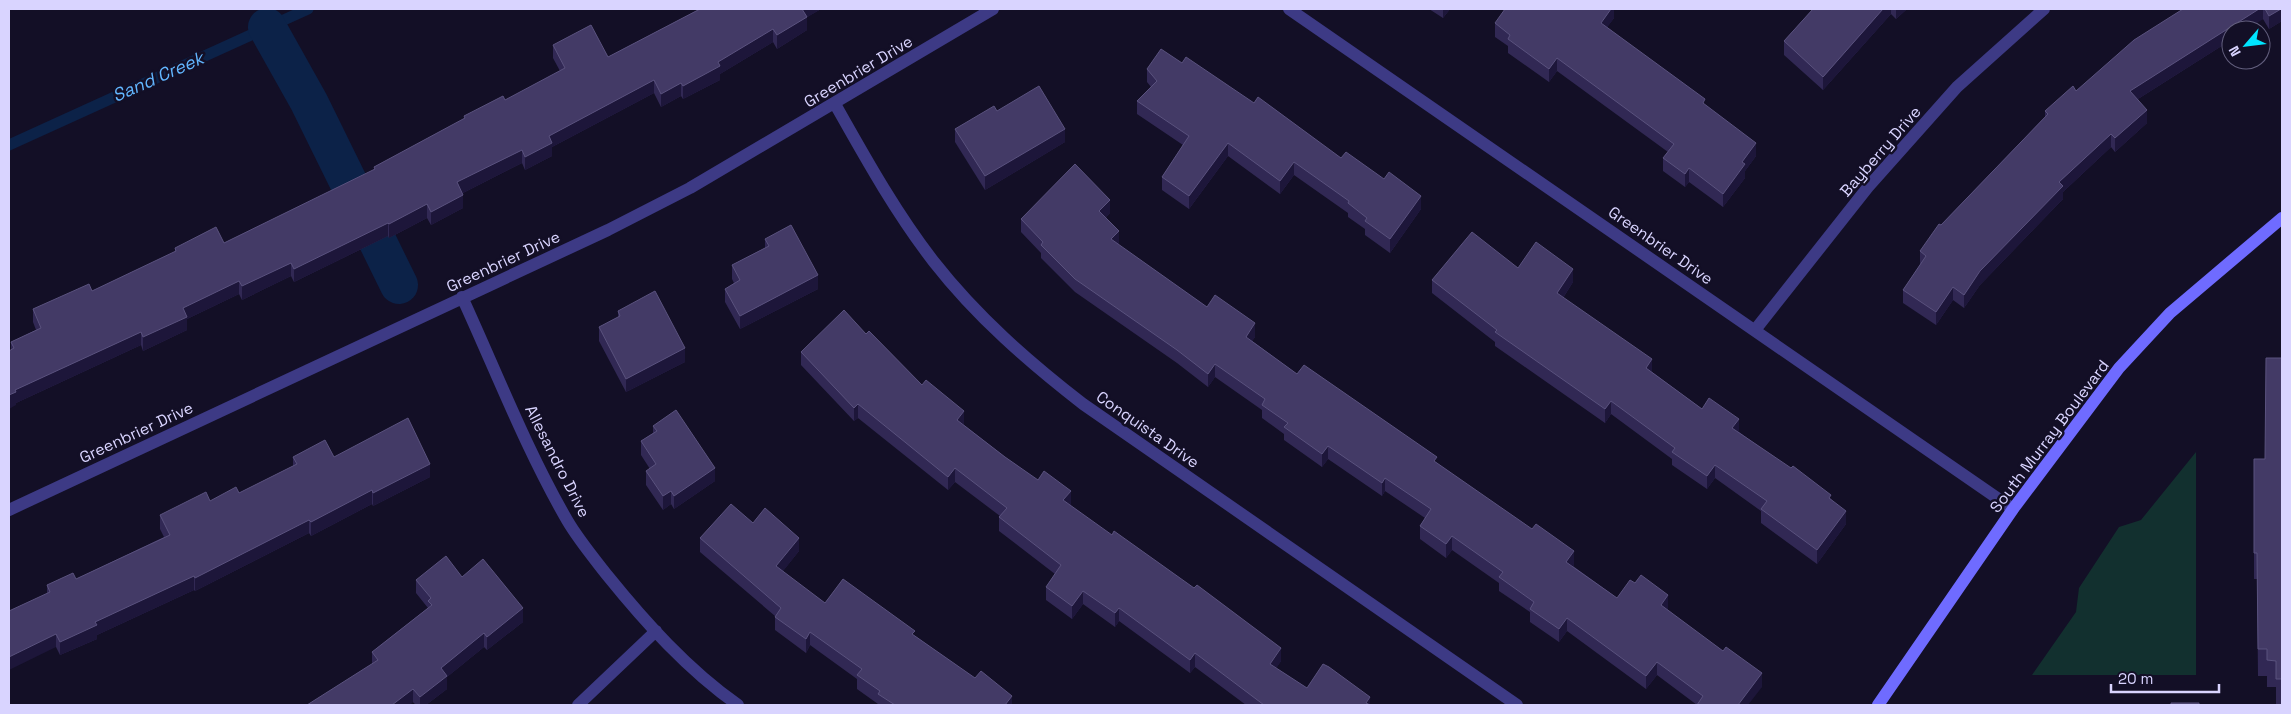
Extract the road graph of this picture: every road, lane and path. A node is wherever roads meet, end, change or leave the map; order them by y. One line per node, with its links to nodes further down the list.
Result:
1 (993, 9): 4 (street, Greenbrier Drive)
2 (1289, 9): 7 (street, Greenbrier Drive)
3 (2044, 9): 7 (street, Bayberry Drive)
4 (835, 104): 6 (street, Greenbrier Drive); 13 (street, Conquista Drive)
5 (2282, 218): 8 (main road, South Murray Boulevard)
6 (462, 297): 9 (street, Greenbrier Drive); 10 (street, Allesandro Drive)
7 (1755, 330): 8 (street, Greenbrier Drive)
8 (2013, 509): 14 (main road, South Murray Boulevard)
9 (9, 510)
10 (656, 631): 11 (street); 12 (street, Allesandro Drive)
11 (578, 705)
12 (738, 705)
13 (1517, 705)
14 (1878, 705)

